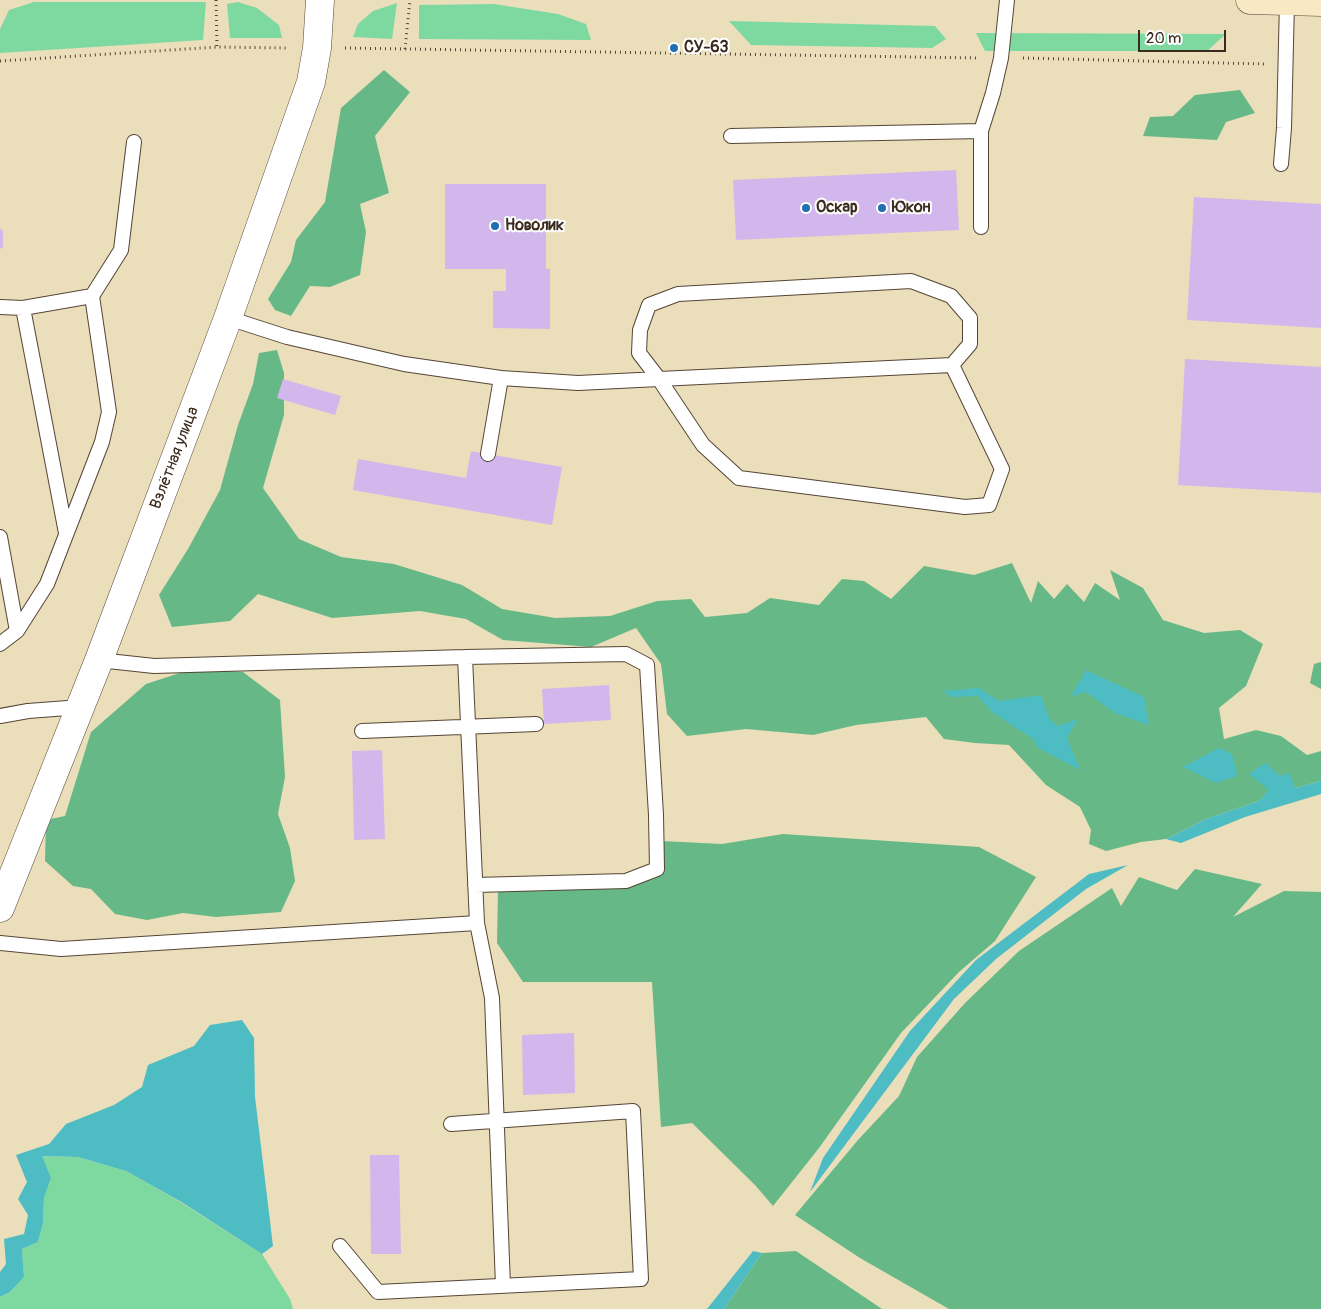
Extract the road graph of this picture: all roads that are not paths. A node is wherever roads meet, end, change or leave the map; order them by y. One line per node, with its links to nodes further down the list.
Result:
1 (320, 0): 14 (street, Взлётная улица)
2 (1006, 0): 6 (lane)
3 (1250, 0): 4 (main road)
4 (1287, 1): 5 (main road); 9 (lane)
5 (1321, 2)
6 (981, 131): 7 (lane); 10 (lane)
7 (731, 136)
8 (134, 142): 11 (lane)
9 (1281, 164)
10 (981, 226)
11 (92, 296): 13 (lane); 19 (lane)
12 (0, 307): 13 (lane)
13 (23, 308): 19 (lane)
14 (228, 318): 16 (lane); 24 (street, Взлётная улица)
15 (952, 365): 17 (lane); 17 (lane); 17 (lane)
16 (501, 378): 17 (lane); 18 (lane)
17 (659, 379)
18 (488, 454)
19 (66, 534): 21 (lane)
20 (0, 536): 21 (lane)
21 (17, 631): 22 (lane)
22 (0, 644)
23 (465, 657): 24 (lane); 28 (lane); 30 (lane)
24 (99, 660): 25 (street, Взлётная улица)
25 (81, 707): 26 (lane); 31 (street, Взлётная улица)
26 (0, 716)
27 (536, 724): 28 (lane)
28 (467, 727): 29 (lane); 30 (lane)
29 (362, 731)
30 (475, 885): 32 (lane)
31 (0, 908)
32 (477, 923): 33 (lane); 34 (lane)
33 (0, 942)
34 (497, 1122): 35 (lane); 37 (lane); 37 (lane)
35 (451, 1124)
36 (340, 1246): 37 (lane)
37 (503, 1286)

